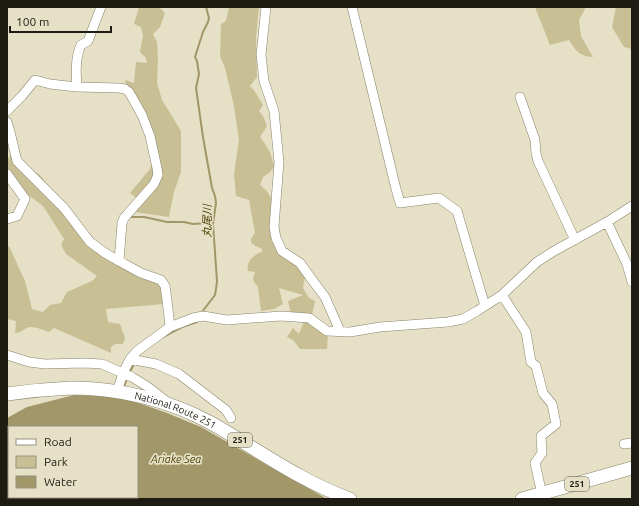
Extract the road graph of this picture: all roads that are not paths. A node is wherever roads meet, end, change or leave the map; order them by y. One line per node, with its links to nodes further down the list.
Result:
1 (101, 7): 4 (street)
2 (266, 7): 18 (street)
3 (352, 7): 16 (street)
4 (77, 87): 6 (street); 13 (street)
5 (520, 97): 12 (street)
6 (7, 111)
7 (7, 122): 13 (street)
8 (7, 174): 10 (street)
9 (631, 209): 11 (street)
10 (7, 219)
11 (608, 222): 12 (street); 14 (street)
12 (575, 240): 15 (street)
13 (119, 261): 17 (street)
14 (632, 282)
15 (502, 295): 16 (street); 27 (street)
16 (485, 306): 18 (street)
17 (170, 327): 18 (street); 20 (street)
18 (340, 331)
19 (7, 355): 21 (street)
20 (134, 359): 21 (street); 25 (street)
21 (127, 375): 22 (street); 24 (street)
22 (120, 392): 23 (highway, National Route 251 / 251); 24 (highway, National Route 251 / 251)
23 (7, 394)
24 (172, 406): 28 (highway, National Route 251 / 251)
25 (231, 418)
26 (632, 468): 27 (highway, 251)
27 (542, 496): 29 (highway, 251)
28 (350, 499)
29 (522, 499)

